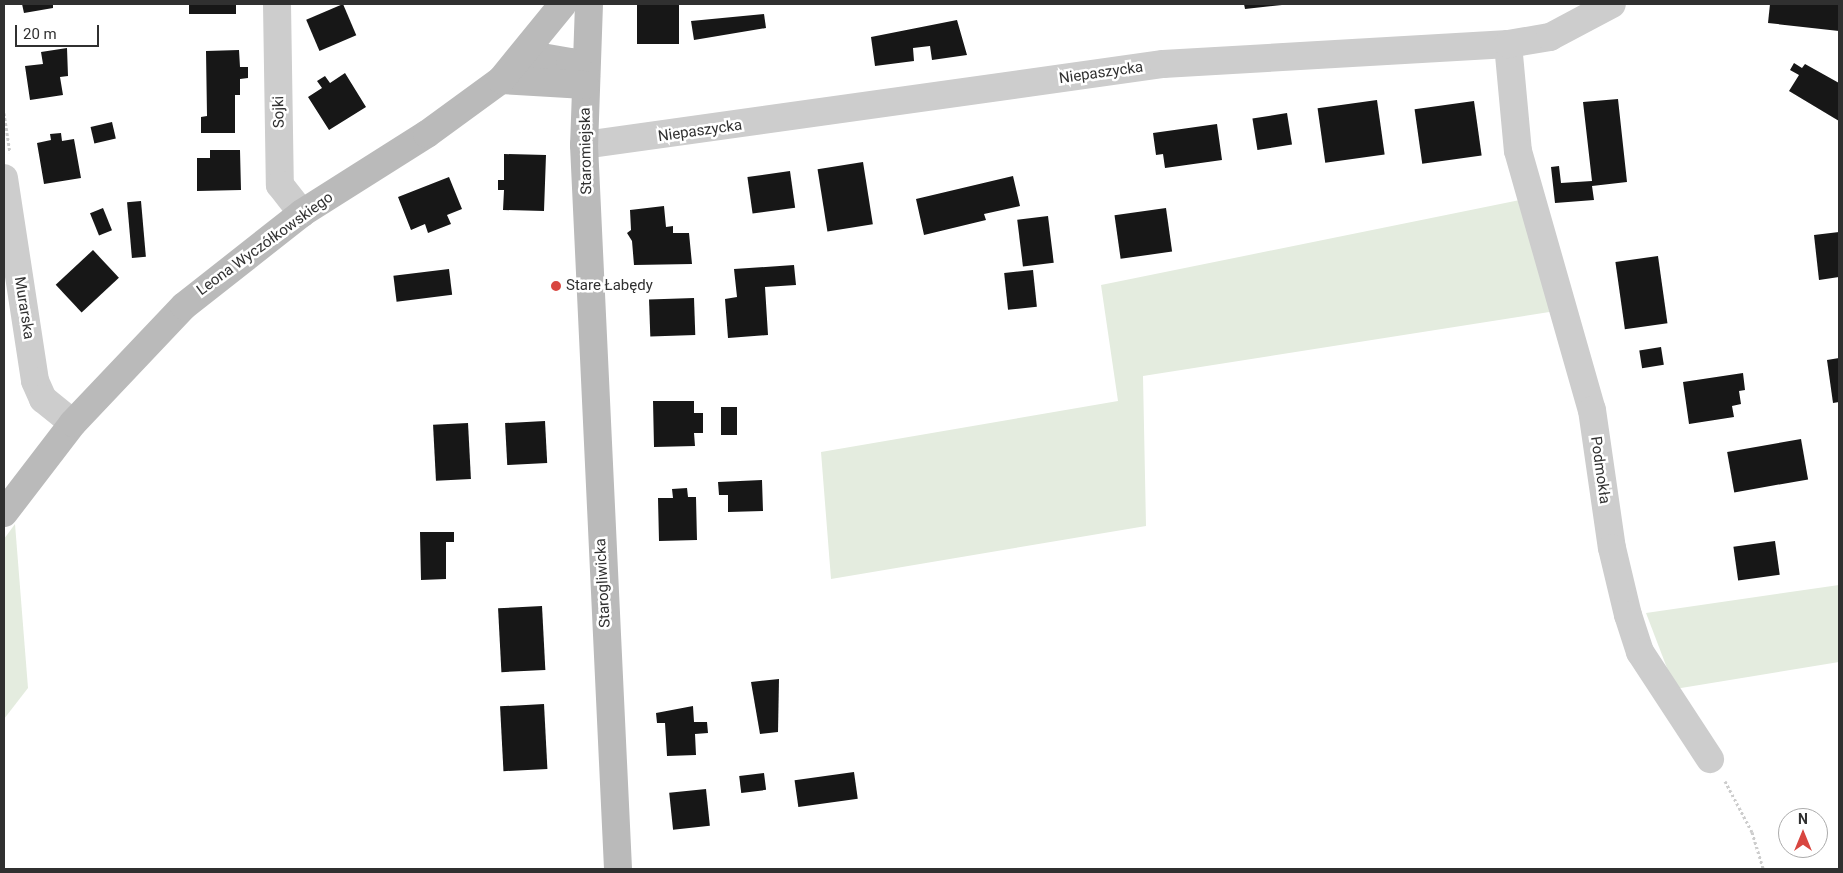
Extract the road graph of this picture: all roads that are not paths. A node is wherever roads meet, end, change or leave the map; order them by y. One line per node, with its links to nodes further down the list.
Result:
1 (277, 4): 10 (street, Sojki)
2 (563, 4): 6 (street, Leona Wyczółkowskiego)
3 (589, 4): 7 (street, Staromiejska)
4 (1612, 4): 5 (street, Niepaszycka)
5 (1508, 44): 8 (street, Niepaszycka); 14 (street, Podmokła)
6 (509, 72): 7 (street); 10 (street, Leona Wyczółkowskiego)
7 (586, 81): 8 (street, Staromiejska)
8 (584, 146): 11 (street, Staromiejska)
9 (4, 178): 12 (street, Murarska)
10 (302, 213): 12 (street, Leona Wyczółkowskiego)
11 (590, 297): 15 (street, Starogliwicka)
12 (73, 423): 13 (street, Leona Wyczółkowskiego)
13 (4, 513)
14 (1710, 759)
15 (618, 869)

